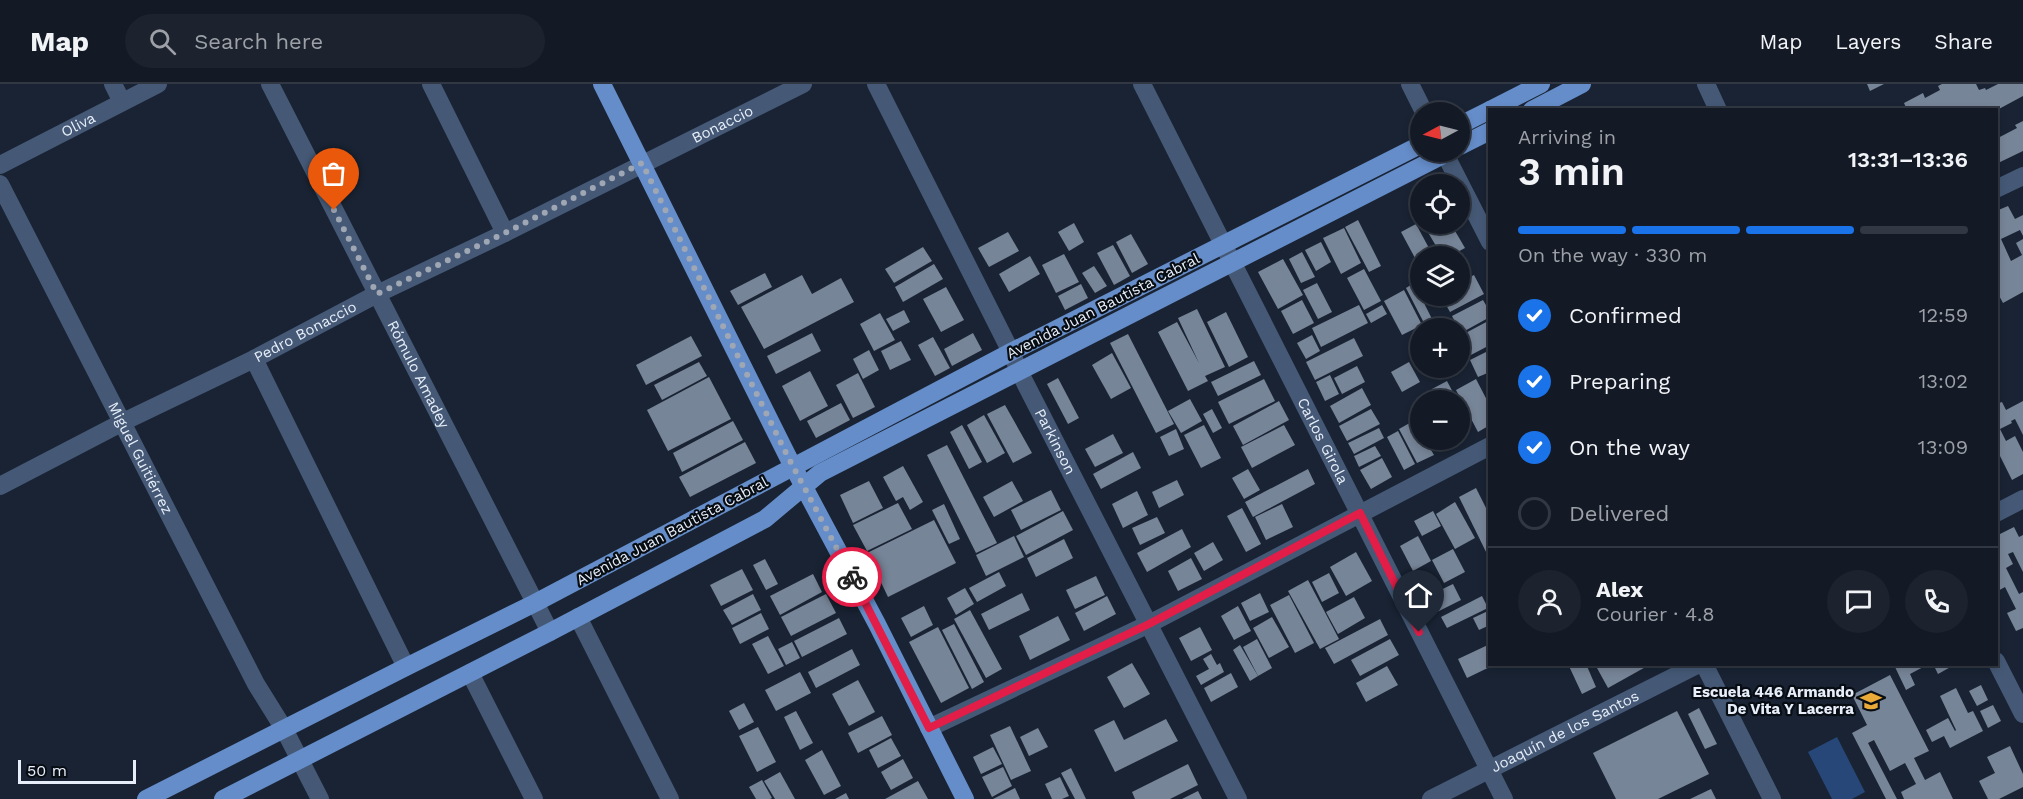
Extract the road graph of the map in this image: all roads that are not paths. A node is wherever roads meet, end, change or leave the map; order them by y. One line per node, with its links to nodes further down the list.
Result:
1 (112, 84): 13 (street)
2 (158, 84): 13 (street, Oliva)
3 (270, 84): 34 (street, Rómulo Amadey)
4 (431, 84): 30 (street)
5 (602, 84): 25 (main road)
6 (803, 84): 25 (street, Bonaccio)
7 (876, 84): 35 (street, Parkinson)
8 (1142, 84): 32 (street, Carlos Girola)
9 (1410, 84): 14 (street)
10 (1541, 84): 15 (main road)
11 (1582, 84): 16 (main road)
12 (1706, 84): 17 (street)
13 (122, 102): 26 (street, Oliva)
14 (1419, 102)
15 (1494, 108)
16 (1536, 108)
17 (1717, 108)
18 (1488, 111): 19 (main road)
19 (1470, 120)
20 (1488, 132): 21 (main road, Avenida Juan Bautista Cabral)
21 (1470, 141)
22 (1410, 150): 32 (main road, Avenida Juan Bautista Cabral)
23 (1427, 162): 33 (main road, Avenida Juan Bautista Cabral)
24 (1454, 162): 31 (street)
25 (642, 163): 30 (street, Pedro Bonaccio); 40 (main road)
26 (0, 165)
27 (2023, 176): 29 (street)
28 (0, 184): 38 (street, Miguel Guitiérrez)
29 (1998, 188)
30 (505, 233): 34 (street, Pedro Bonaccio)
31 (1488, 238)
32 (1223, 244): 33 (street, Carlos Girola); 35 (main road, Avenida Juan Bautista Cabral)
33 (1231, 262): 37 (main road, Avenida Juan Bautista Cabral); 45 (street, Carlos Girola)
34 (377, 294): 36 (street, Pedro Bonaccio); 46 (street, Rómulo Amadey)
35 (1011, 352): 37 (street, Parkinson); 40 (main road, Avenida Juan Bautista Cabral)
36 (254, 359): 38 (street, Pedro Bonaccio); 53 (street)
37 (1018, 371): 42 (main road, Avenida Juan Bautista Cabral); 48 (street, Parkinson)
38 (123, 422): 41 (street, Pedro Bonaccio); 57 (street, Miguel Guitiérrez)
39 (1488, 447): 45 (street)
40 (793, 466): 42 (main road); 46 (main road, Avenida Juan Bautista Cabral)
41 (0, 486)
42 (804, 487): 47 (main road, Avenida Juan Bautista Cabral); 56 (main road)
43 (2023, 499): 44 (street)
44 (1998, 512)
45 (1360, 513): 48 (street); 59 (street, Carlos Girola)
46 (535, 603): 49 (street, Rómulo Amadey); 53 (main road, Avenida Juan Bautista Cabral)
47 (578, 617): 49 (main road, Avenida Juan Bautista Cabral); 64 (street)
48 (1149, 624): 56 (street); 66 (street, Parkinson)
49 (549, 632): 54 (main road, Avenida Juan Bautista Cabral)
50 (1998, 665): 55 (street)
51 (1695, 666): 59 (street, Joaquín de los Santos)
52 (1705, 666): 69 (street)
53 (406, 667): 57 (main road, Avenida Juan Bautista Cabral)
54 (470, 672): 58 (main road, Avenida Juan Bautista Cabral); 63 (street)
55 (2023, 714)
56 (929, 728): 65 (main road)
57 (284, 729): 58 (street, Miguel Guitiérrez); 60 (main road, Avenida Juan Bautista Cabral)
58 (299, 760): 61 (main road, Avenida Juan Bautista Cabral); 62 (street, Miguel Guitiérrez)
59 (1489, 771): 67 (street, Joaquín de los Santos); 68 (street, Carlos Girola)
60 (147, 799)
61 (223, 799)
62 (320, 799)
63 (534, 799)
64 (670, 799)
65 (965, 799)
66 (1238, 799)
67 (1431, 799)
68 (1504, 799)
69 (1772, 799)

